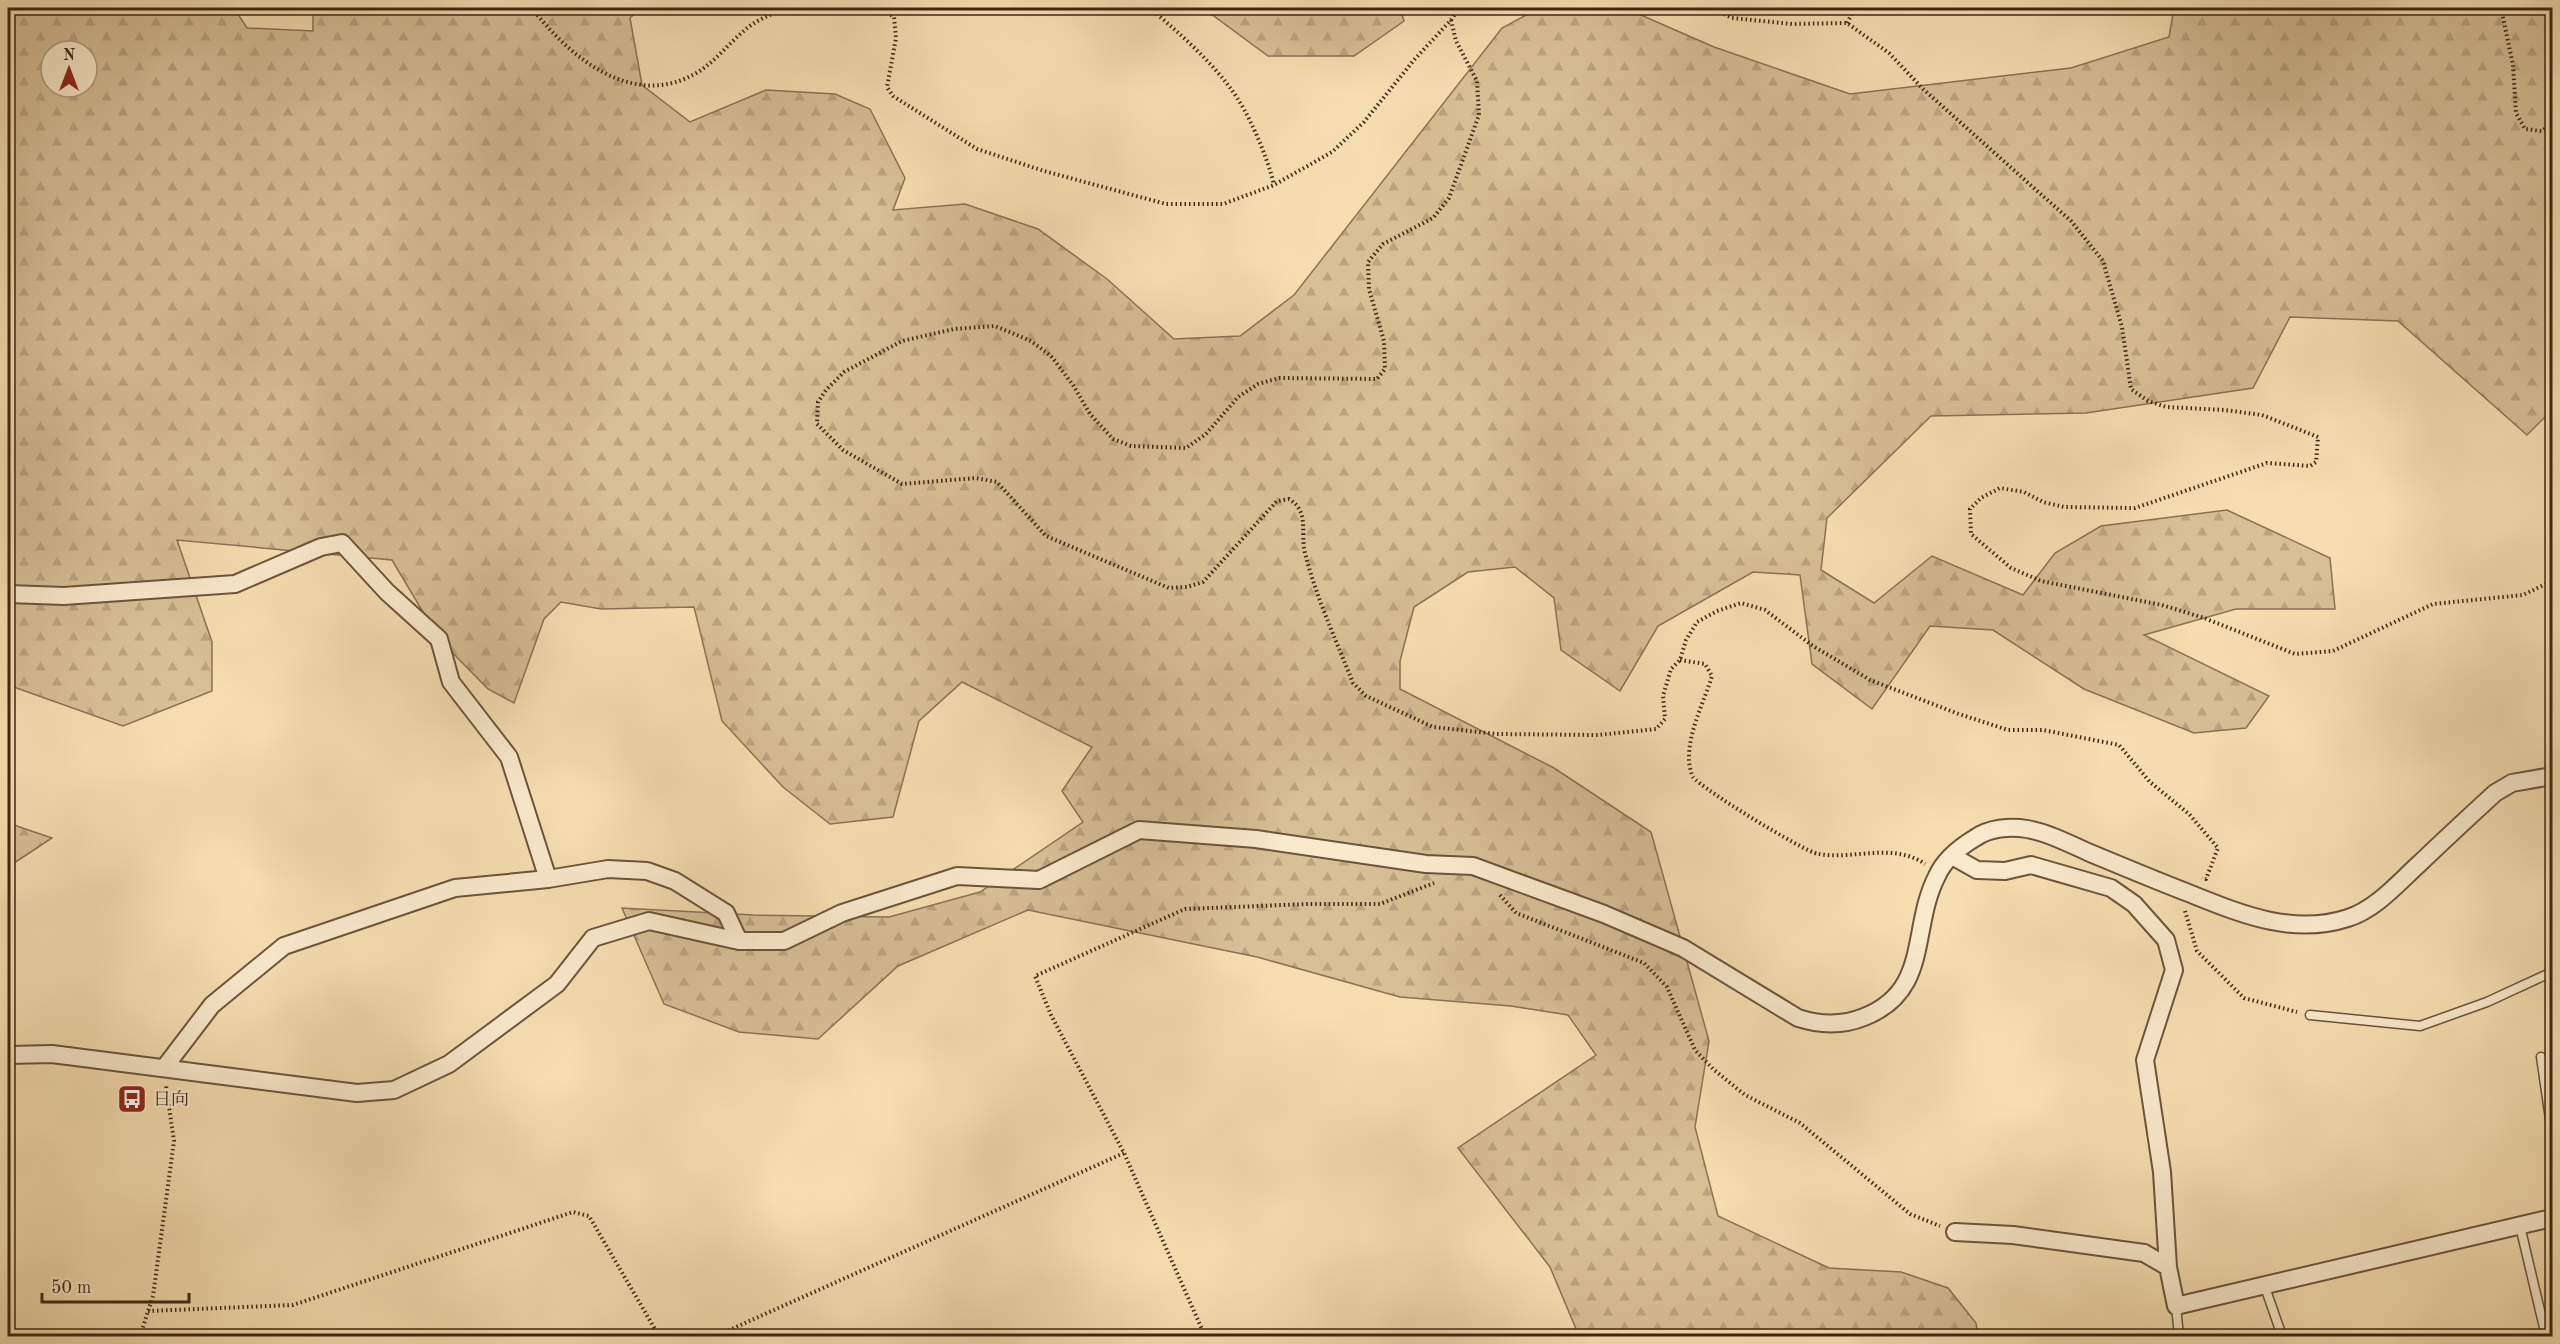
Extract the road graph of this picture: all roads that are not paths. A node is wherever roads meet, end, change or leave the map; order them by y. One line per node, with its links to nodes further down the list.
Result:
1 (8, 594): 4 (street)
2 (2553, 776): 3 (street)
3 (1952, 856): 5 (street); 15 (street)
4 (548, 879): 5 (street); 10 (street)
5 (739, 941): 10 (street)
6 (2553, 972): 7 (lane)
7 (2310, 1015)
8 (8, 1055): 10 (street)
9 (2541, 1057): 11 (lane)
10 (164, 1068)
11 (2553, 1133)
12 (2553, 1218): 13 (street)
13 (2520, 1226): 16 (street); 20 (lane)
14 (1955, 1233): 15 (street)
15 (2168, 1267): 17 (street)
16 (2265, 1287): 17 (street); 19 (lane)
17 (2176, 1306): 18 (lane)
18 (2179, 1336)
19 (2282, 1336)
20 (2546, 1336)

